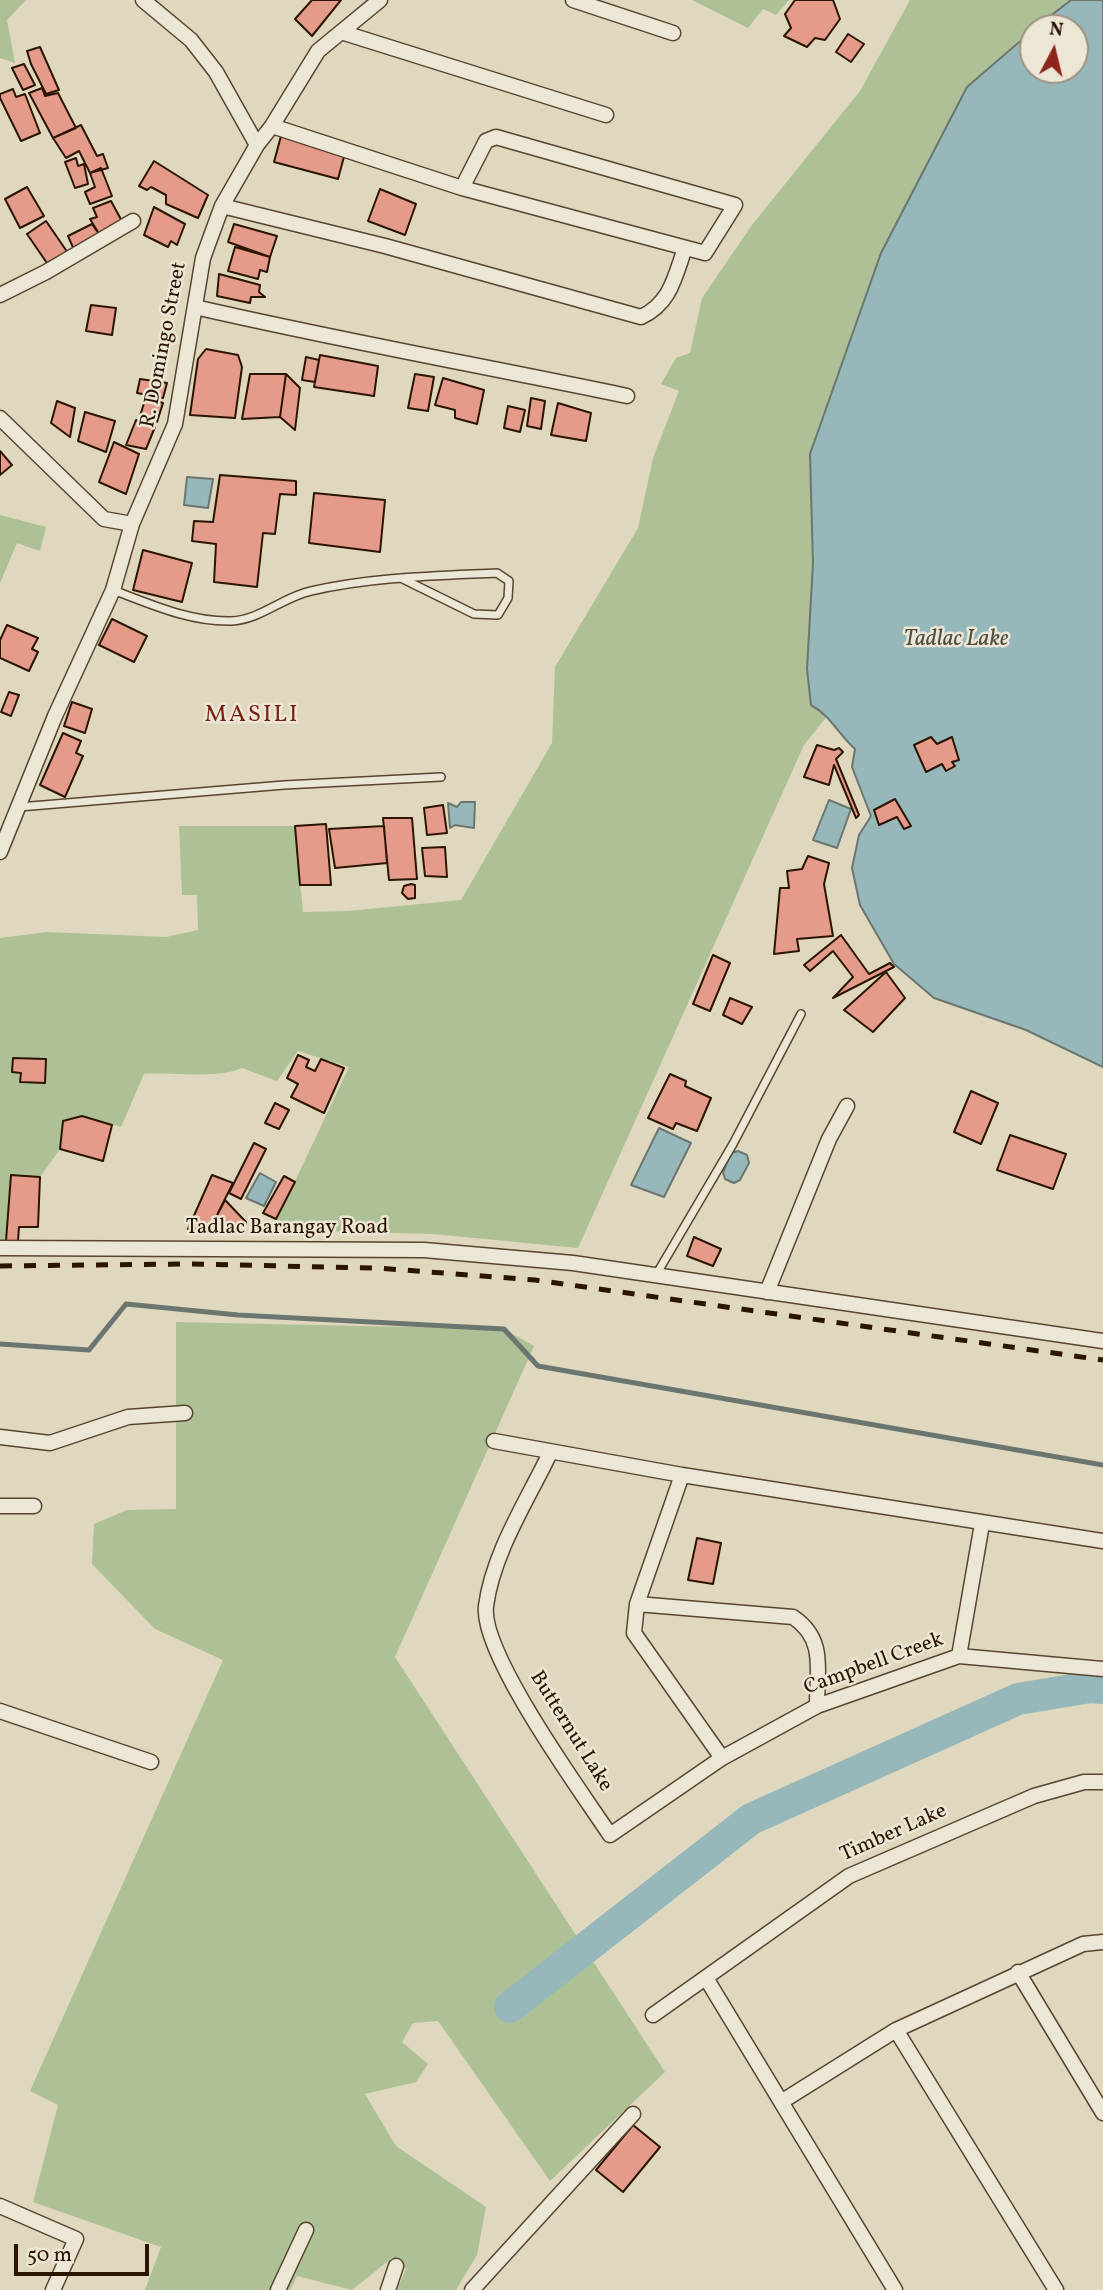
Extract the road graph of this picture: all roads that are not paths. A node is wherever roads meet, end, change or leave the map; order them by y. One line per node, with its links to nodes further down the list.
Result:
1 (143, 0): 8 (street)
2 (380, 0): 4 (street, R. Domingo Street)
3 (573, 0): 5 (street)
4 (341, 32): 6 (street); 7 (street, R. Domingo Street)
5 (673, 33)
6 (606, 115)
7 (272, 126): 8 (street, R. Domingo Street); 9 (street)
8 (257, 145): 10 (street, R. Domingo Street)
9 (461, 188): 12 (street); 12 (street)
10 (222, 206): 12 (street); 14 (street, R. Domingo Street)
11 (133, 221): 13 (street)
12 (685, 248)
13 (0, 295)
14 (195, 307): 15 (street); 17 (street, R. Domingo Street)
15 (627, 396)
16 (0, 418): 17 (street)
17 (132, 524): 19 (street, R. Domingo Street)
18 (401, 578): 18 (lane); 19 (lane)
19 (113, 590): 21 (street, R. Domingo Street)
20 (440, 777): 21 (lane)
21 (18, 807): 22 (street, R. Domingo Street)
22 (0, 852)
23 (801, 1014): 26 (lane)
24 (847, 1106): 27 (street)
25 (0, 1248): 26 (street, Tadlac Barangay Road)
26 (656, 1275): 27 (street, Tadlac Barangay Road)
27 (768, 1292): 28 (street, Tadlac Barangay Road)
28 (1103, 1341)
29 (185, 1413): 30 (street)
30 (0, 1437)
31 (494, 1441): 32 (street)
32 (550, 1453): 33 (street); 46 (street, Butternut Lake)
33 (682, 1475): 36 (street); 38 (street)
34 (0, 1506): 35 (street)
35 (34, 1506)
36 (982, 1524): 37 (street); 39 (street)
37 (1103, 1541)
38 (637, 1604): 41 (street); 43 (street)
39 (959, 1656): 40 (street, Campbell Creek); 41 (street, Campbell Creek)
40 (1103, 1669)
41 (817, 1706): 43 (street, Campbell Creek)
42 (0, 1711): 44 (street)
43 (722, 1758): 46 (street, Campbell Creek)
44 (151, 1762)
45 (1103, 1782): 49 (street, Timber Lake)
46 (610, 1835)
47 (1103, 1942): 48 (street)
48 (1018, 1972): 51 (street); 53 (street)
49 (706, 1978): 50 (street, Timber Lake); 52 (street)
50 (653, 2015)
51 (896, 2030): 52 (street); 63 (street)
52 (781, 2102): 62 (street)
53 (1103, 2113)
54 (633, 2114): 61 (street)
55 (0, 2206): 58 (street)
56 (306, 2231): 59 (street)
57 (396, 2266): 60 (street)
58 (53, 2290)
59 (278, 2290)
60 (388, 2290)
61 (472, 2290)
62 (895, 2290)
63 (1056, 2290)

